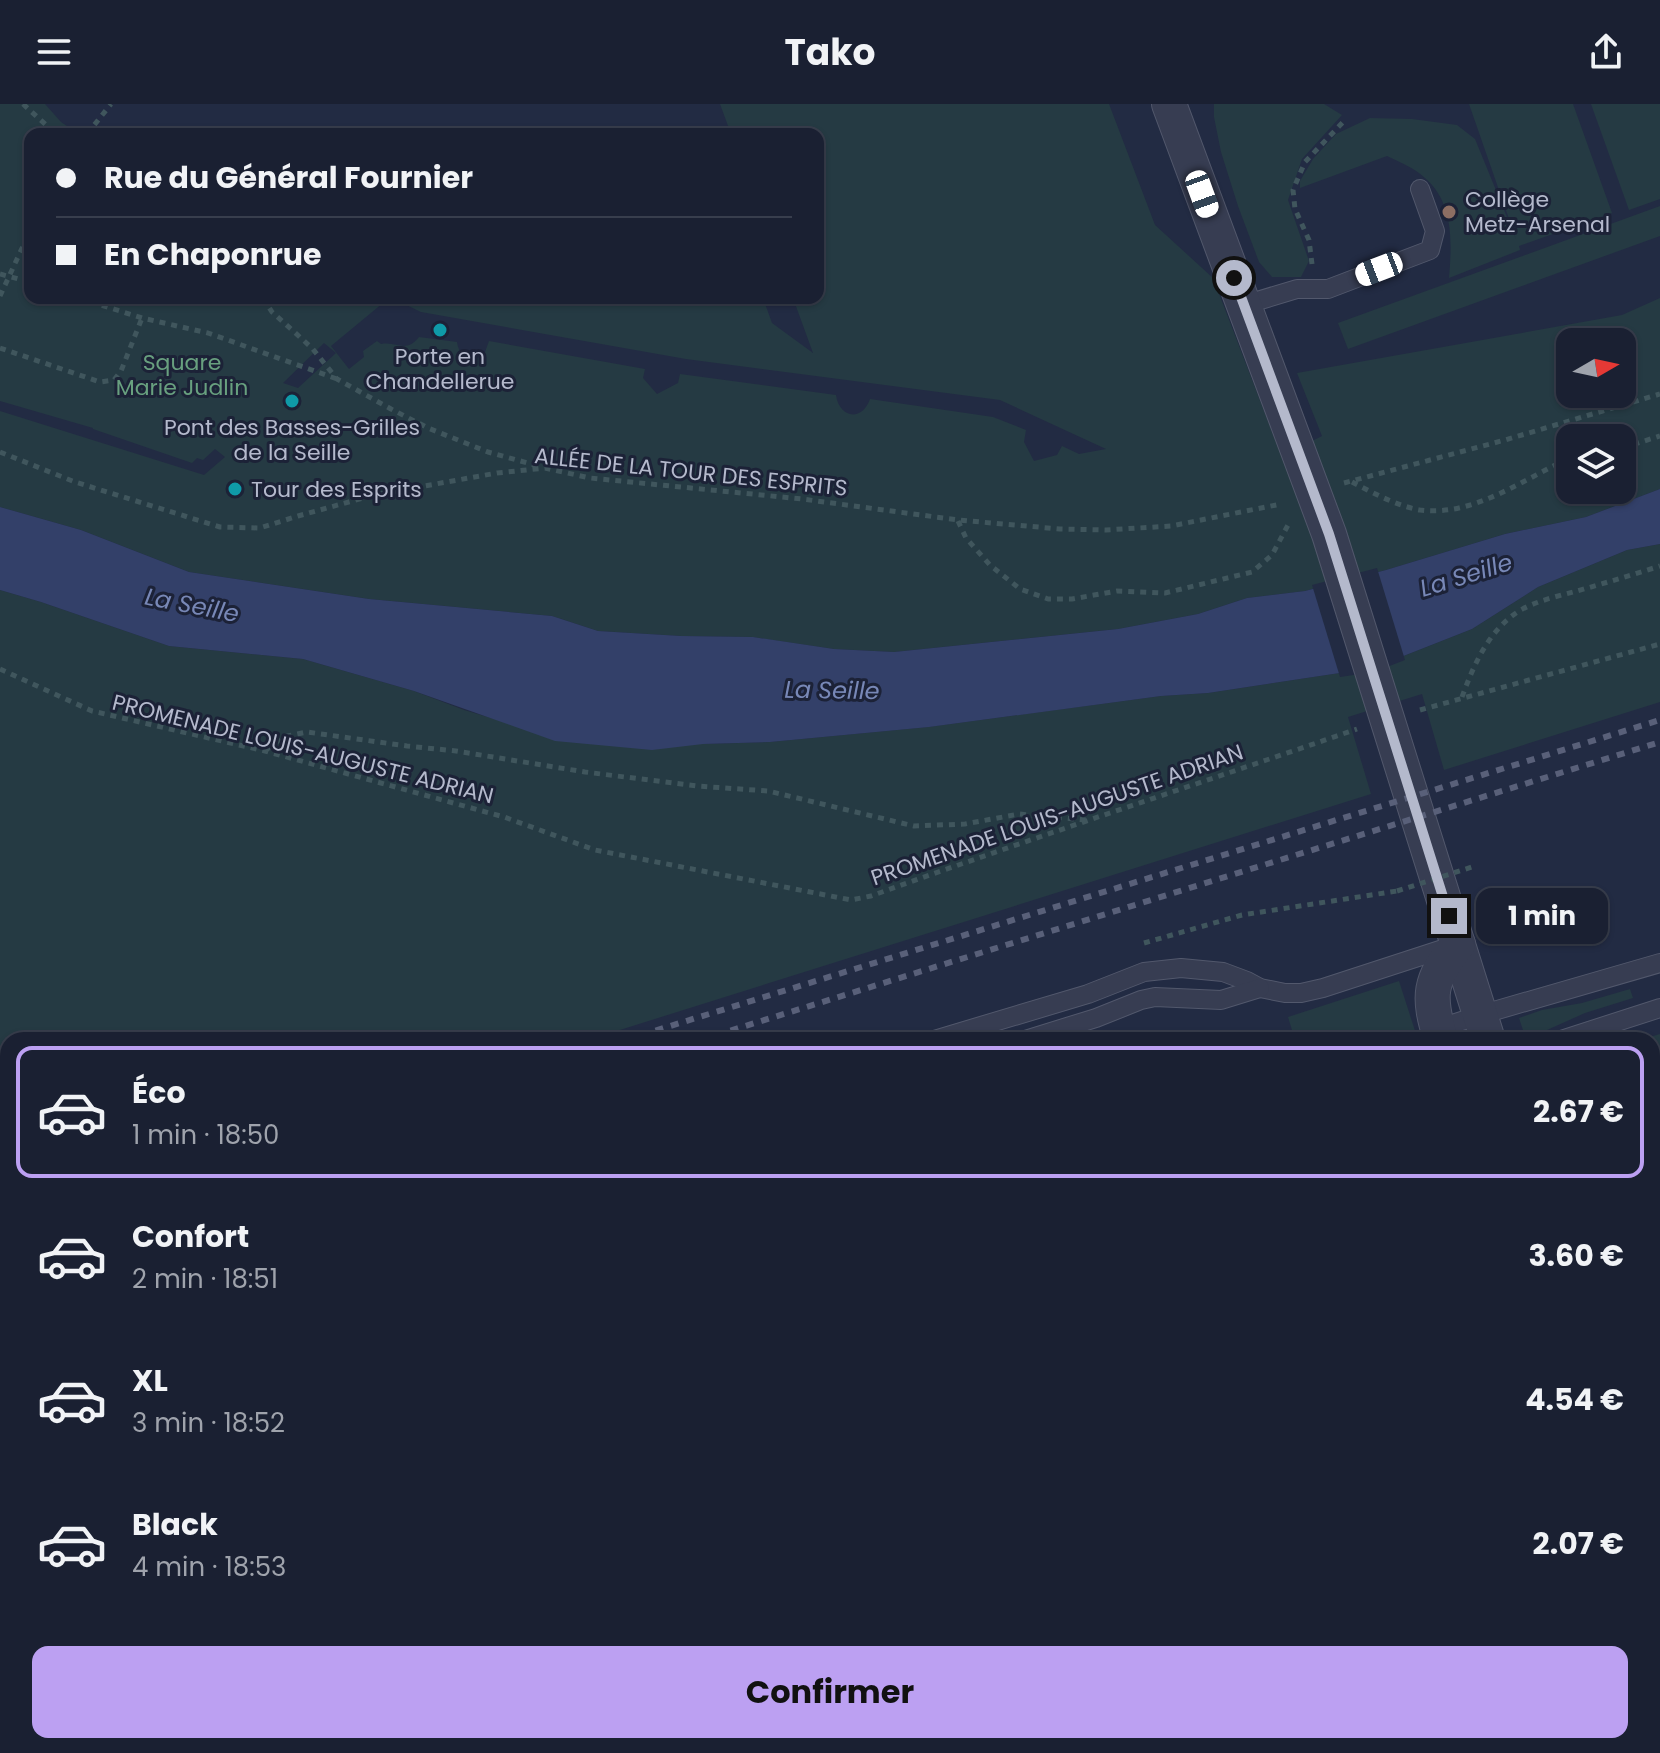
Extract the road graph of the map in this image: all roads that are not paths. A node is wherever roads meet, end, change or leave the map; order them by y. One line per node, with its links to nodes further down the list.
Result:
1 (1169, 104): 3 (street)
2 (1420, 189): 3 (lane)
3 (1244, 305): 4 (street)
4 (1458, 944): 6 (lane); 7 (street); 10 (street)
5 (1660, 963): 10 (lane)
6 (1392, 966): 7 (lane); 8 (lane)
7 (1433, 986): 13 (street)
8 (1260, 988): 11 (lane); 12 (lane)
9 (1660, 1008): 15 (lane)
10 (1484, 1027): 14 (lane)
11 (961, 1032)
12 (1051, 1032)
13 (1438, 1032)
14 (1452, 1032)
15 (1586, 1032)

